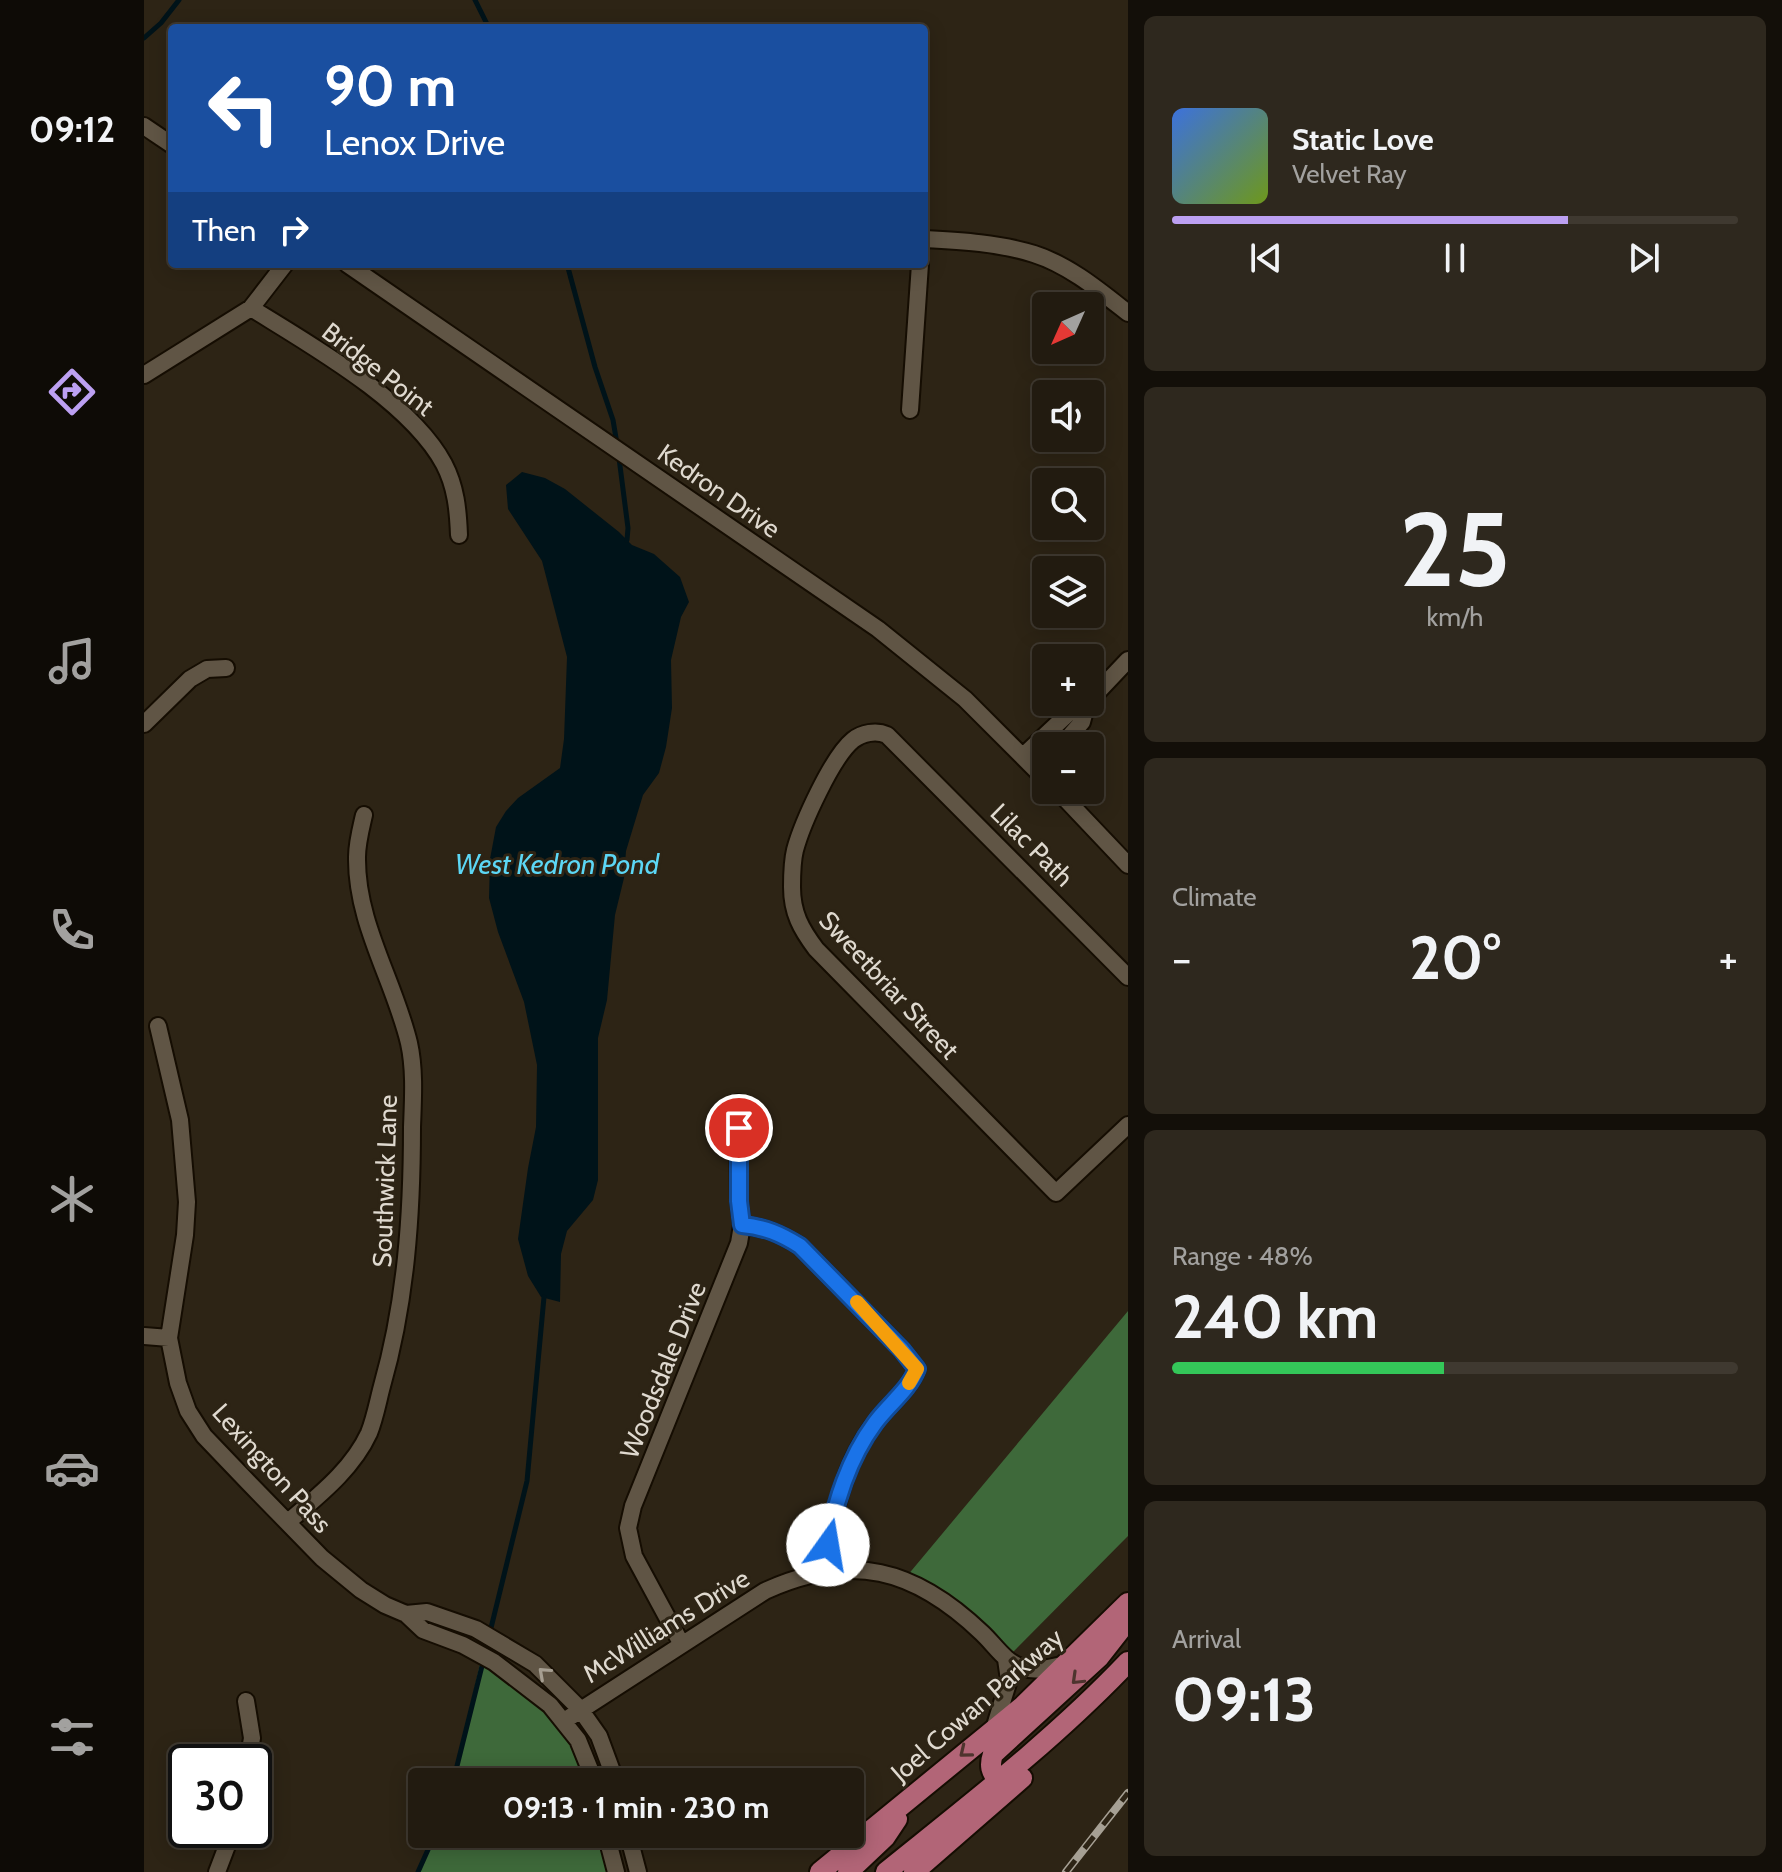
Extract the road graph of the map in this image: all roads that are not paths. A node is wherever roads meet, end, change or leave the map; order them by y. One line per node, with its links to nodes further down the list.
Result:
1 (144, 126): 2 (street)
2 (168, 142)
3 (928, 239): 8 (street)
4 (282, 268): 7 (street)
5 (353, 268): 18 (street, Kedron Drive)
6 (920, 268): 10 (street)
7 (251, 308): 9 (street); 11 (street, Bridge Point)
8 (1128, 313)
9 (144, 375)
10 (910, 410)
11 (459, 535)
12 (1128, 660): 14 (street)
13 (226, 668): 16 (street)
14 (1104, 686)
15 (1066, 716): 18 (street)
16 (144, 724)
17 (901, 747): 23 (street, Lilac Path); 26 (street, Sweetbriar Street)
18 (1023, 756): 19 (street, Kedron Drive)
19 (1032, 763)
20 (1070, 804): 22 (street)
21 (364, 815): 30 (street, Southwick Lane)
22 (1128, 865)
23 (1128, 977)
24 (158, 1026): 29 (street, Lexington Pass)
25 (738, 1103): 27 (street, Woodsdale Drive)
26 (1128, 1125)
27 (742, 1225): 31 (street); 35 (street, Woodsdale Drive)
28 (144, 1336): 29 (street)
29 (169, 1338): 30 (street, Lexington Pass)
30 (288, 1522): 33 (street, Lexington Pass)
31 (826, 1570): 35 (street, McWilliams Drive); 36 (street, McWilliams Drive)
32 (1128, 1603): 38 (main road, Joel Cowan Parkway)
33 (406, 1614): 41 (street, Lexington Pass, one-way to 33); 42 (street, Lexington Pass)
34 (1128, 1620): 47 (main road, one-way to 47)
35 (681, 1643): 41 (street, McWilliams Drive)
36 (1006, 1659): 38 (street); 43 (street)
37 (1128, 1662): 39 (main road)
38 (1066, 1664): 43 (main road, Joel Cowan Parkway)
39 (1096, 1693): 47 (main road); 58 (main road)
40 (246, 1701): 44 (street)
41 (580, 1709): 42 (street, McWilliams Drive); 46 (street, Lexington Pass)
42 (564, 1721): 45 (street, Lexington Pass)
43 (994, 1729): 48 (main road, Joel Cowan Parkway, one-way to 48)
44 (251, 1744)
45 (589, 1768)
46 (611, 1768)
47 (998, 1781): 57 (main road)
48 (912, 1796): 55 (main road, Joel Cowan Parkway); 56 (main road)
49 (226, 1848): 52 (street)
50 (611, 1848): 53 (street)
51 (632, 1848): 54 (street)
52 (217, 1872)
53 (616, 1872)
54 (638, 1872)
55 (820, 1872)
56 (848, 1872)
57 (886, 1872)
58 (914, 1872)

